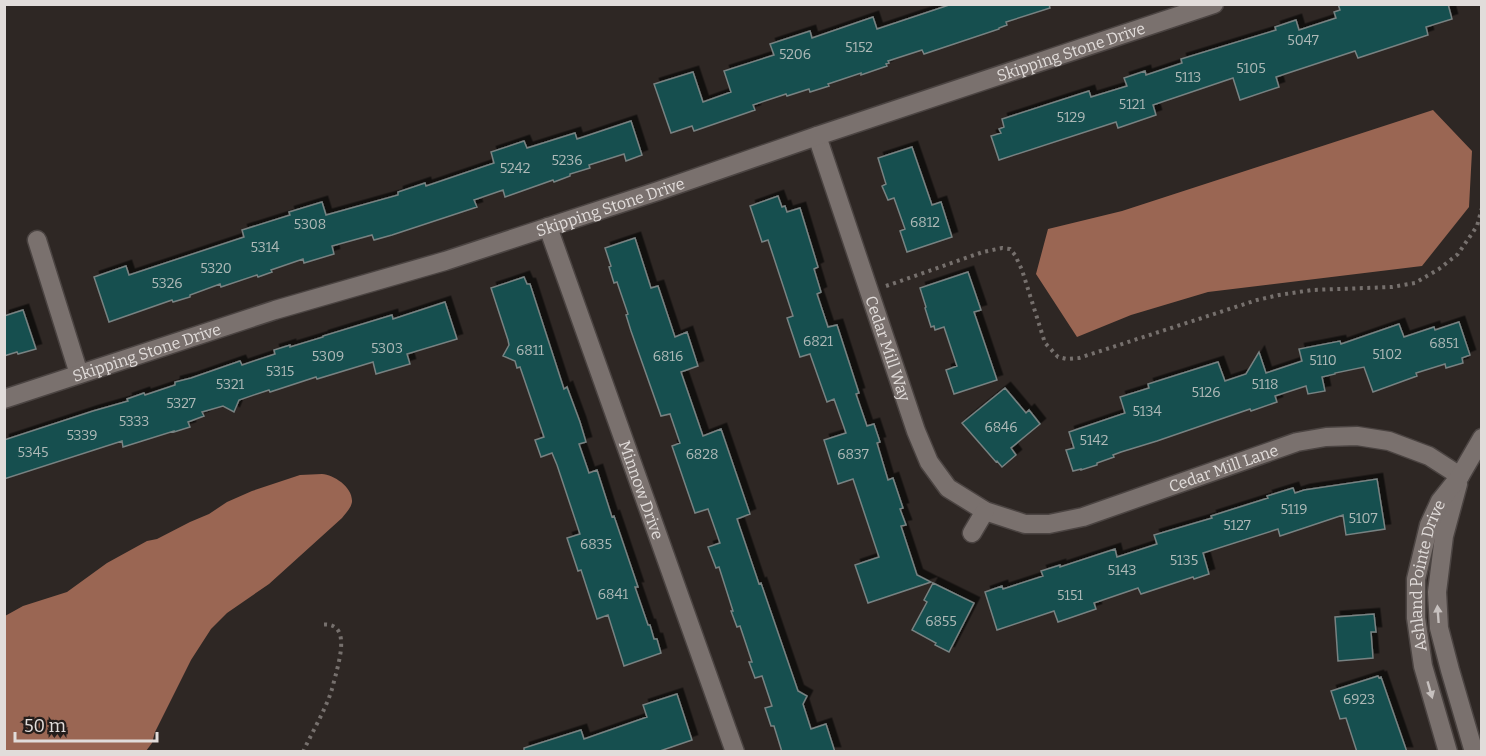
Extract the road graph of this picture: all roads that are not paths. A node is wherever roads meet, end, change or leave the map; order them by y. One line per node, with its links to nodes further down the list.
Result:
1 (1214, 4): 2 (street, Skipping Stone Drive)
2 (817, 136): 3 (street, Skipping Stone Drive); 9 (street, Cedar Mill Way)
3 (548, 227): 5 (street, Skipping Stone Drive); 11 (street, Minnow Drive)
4 (37, 240): 5 (street)
5 (79, 374): 6 (street, Skipping Stone Drive)
6 (4, 399)
7 (1482, 438): 8 (street, Ashland Pointe Drive)
8 (1460, 476): 9 (street, Cedar Mill Lane); 12 (street, Ashland Pointe Drive, one-way to 12); 13 (street, Ashland Pointe Drive, one-way to 8)
9 (985, 511): 10 (street)
10 (972, 533)
11 (735, 752)
12 (1448, 752)
13 (1474, 752)

